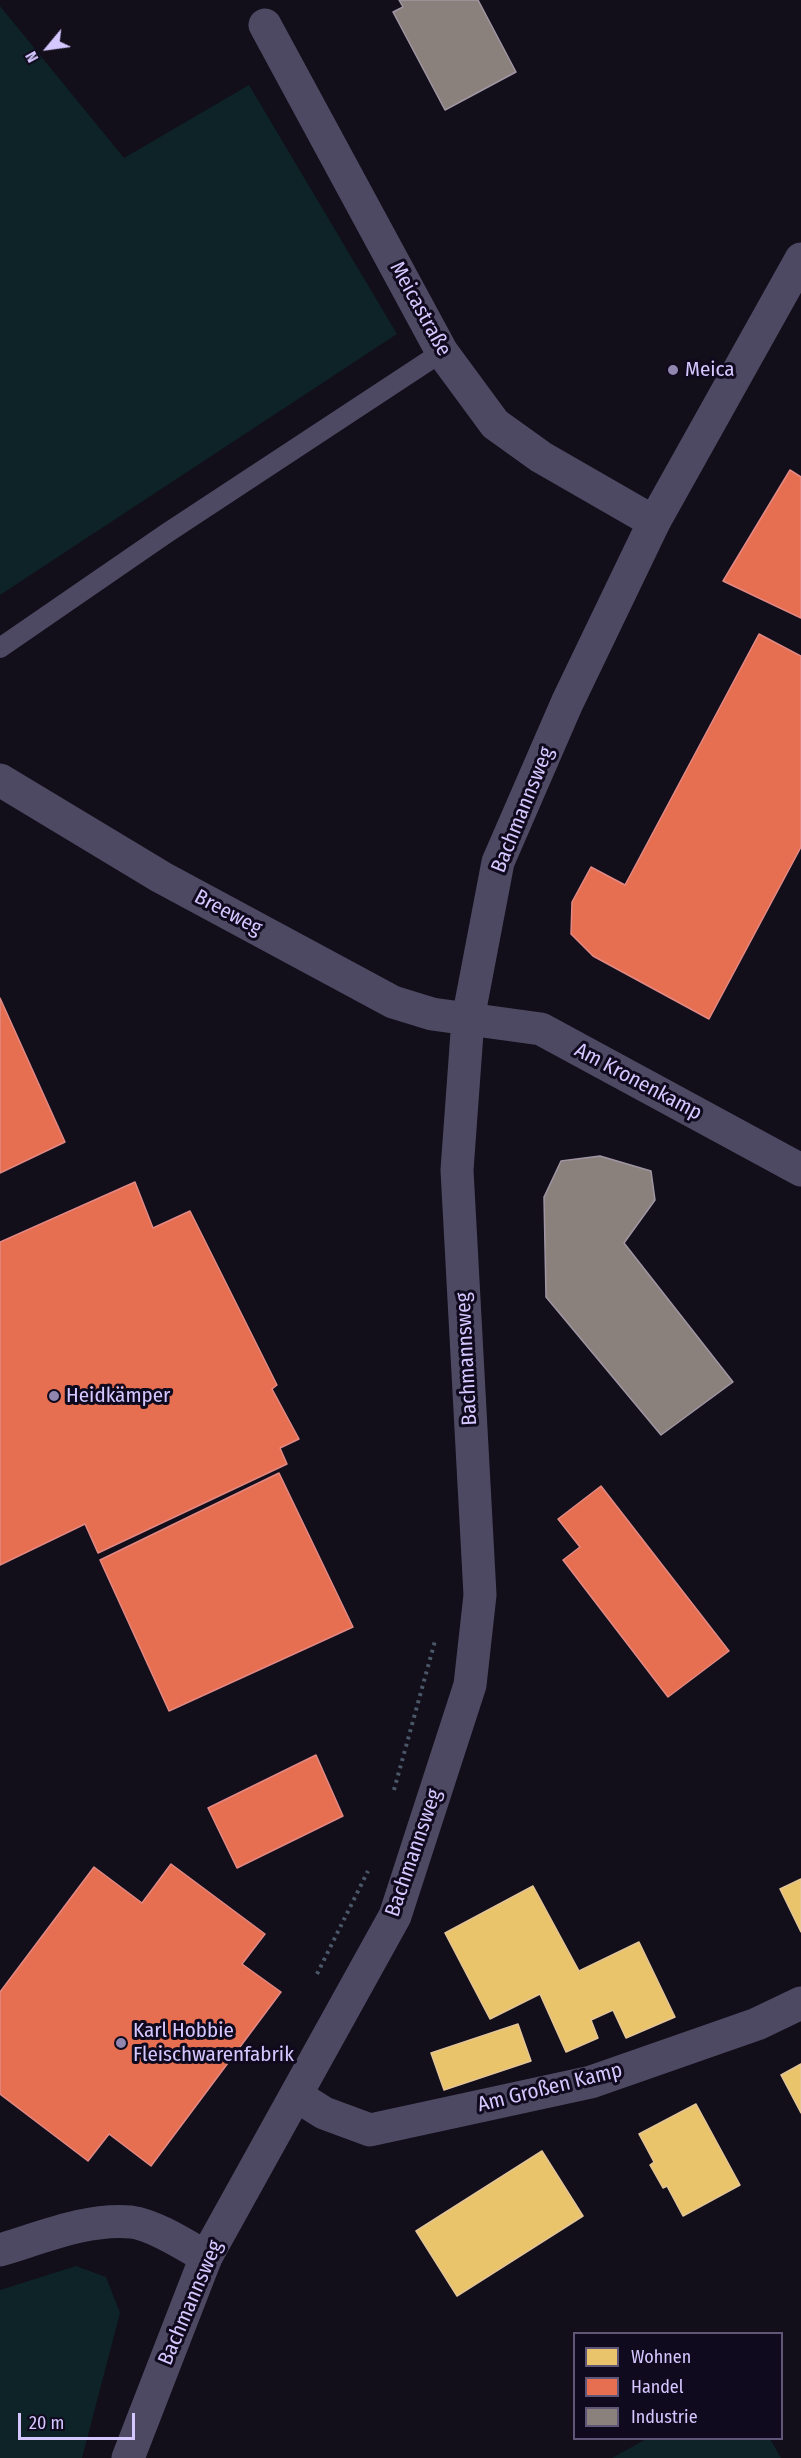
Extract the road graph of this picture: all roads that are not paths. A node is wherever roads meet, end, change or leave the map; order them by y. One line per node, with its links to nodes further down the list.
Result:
1 (265, 25): 3 (street, Meicastraße)
2 (801, 259): 4 (street, Bachmannsweg)
3 (442, 352): 4 (street, Meicastraße); 5 (lane)
4 (654, 522): 7 (street, Bachmannsweg)
5 (0, 648)
6 (0, 780): 7 (street, Breeweg)
7 (468, 1019): 8 (street, Am Kronenkamp); 10 (street, Bachmannsweg)
8 (801, 1170)
9 (801, 2004): 10 (street, Am Großen Kamp)
10 (297, 2096): 12 (street, Bachmannsweg)
11 (0, 2250): 12 (street)
12 (206, 2257): 13 (street, Bachmannsweg)
13 (128, 2458)

